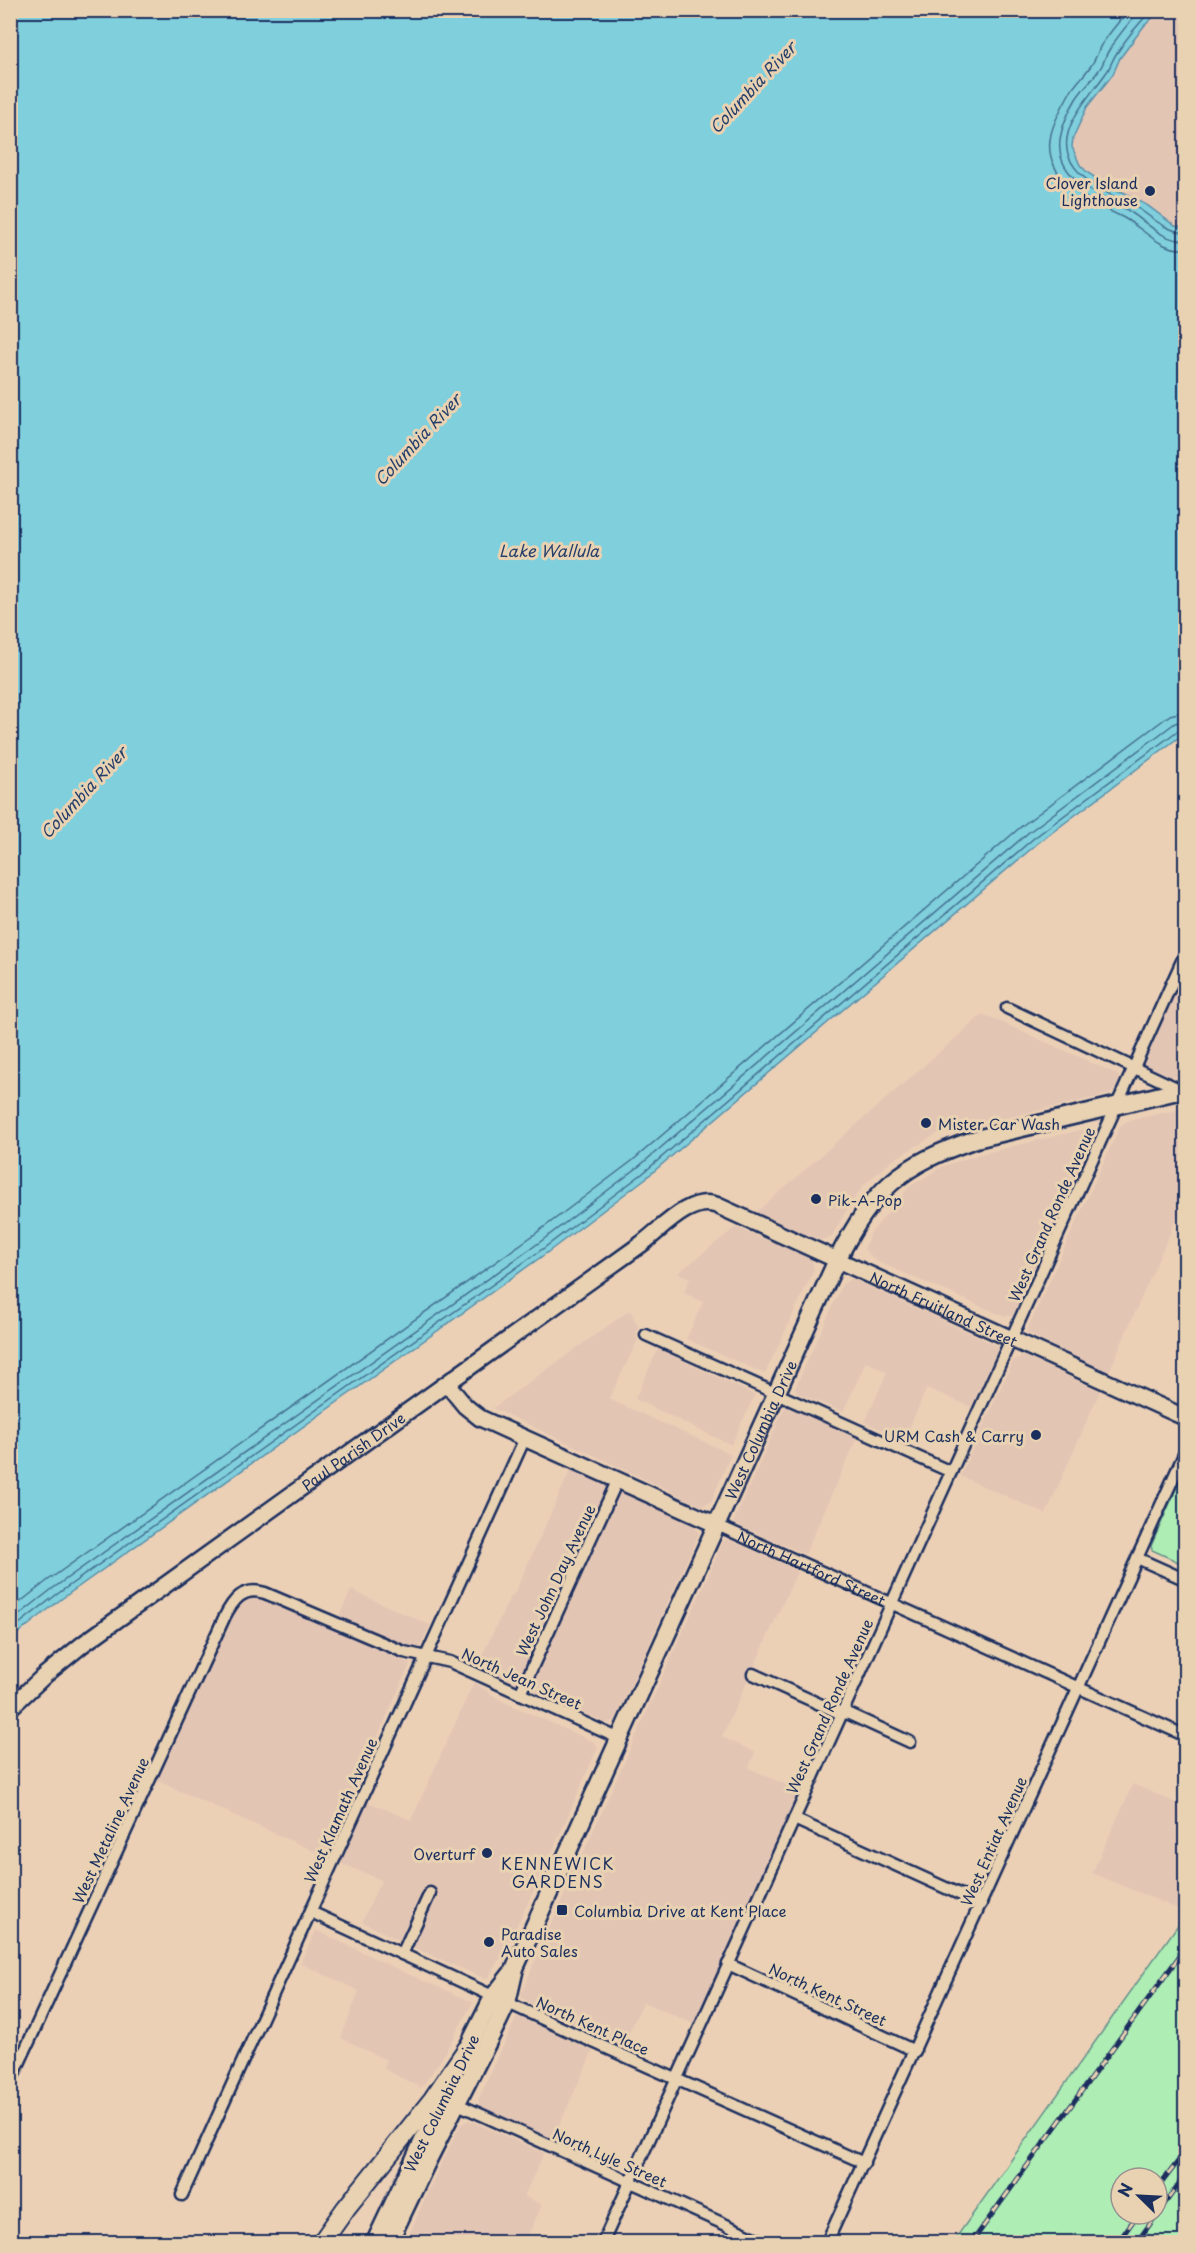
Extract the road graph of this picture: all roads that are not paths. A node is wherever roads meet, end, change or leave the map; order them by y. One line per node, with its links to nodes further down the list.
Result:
1 (1185, 952): 3 (street, West Grand Ronde Avenue)
2 (1007, 1008): 3 (street)
3 (1134, 1067): 4 (street); 5 (street, West Grand Ronde Avenue)
4 (1184, 1089): 5 (main road, West Columbia Drive)
5 (1117, 1106): 7 (main road, West Columbia Drive); 9 (street, West Grand Ronde Avenue)
6 (701, 1202): 7 (street, North Fruitland Street); 10 (street, Paul Parish Drive)
7 (837, 1260): 9 (street, North Fruitland Street); 11 (main road, West Columbia Drive)
8 (646, 1335): 11 (street)
9 (1011, 1339): 12 (street, North Fruitland Street); 15 (street, West Grand Ronde Avenue)
10 (447, 1384): 13 (street, North Hartford Street); 26 (street, Paul Parish Drive)
11 (777, 1393): 15 (street); 17 (main road, West Columbia Drive)
12 (1185, 1418)
13 (525, 1438): 16 (street, North Hartford Street); 22 (street, West Klamath Avenue)
14 (1185, 1450): 18 (street, West Entiat Avenue)
15 (951, 1472): 21 (street, West Grand Ronde Avenue)
16 (618, 1479): 17 (street, North Hartford Street); 25 (street, West John Day Avenue)
17 (717, 1524): 21 (street, North Hartford Street); 29 (main road, West Columbia Drive)
18 (1137, 1558): 19 (street); 24 (street, West Entiat Avenue)
19 (1185, 1580)
20 (242, 1593): 22 (street, North Jean Street); 41 (street, West Metaline Avenue)
21 (891, 1603): 24 (street, North Hartford Street); 27 (street, West Grand Ronde Avenue)
22 (426, 1657): 25 (street, North Jean Street); 34 (street, West Klamath Avenue)
23 (753, 1674): 27 (street)
24 (1079, 1688): 28 (street, North Hartford Street); 33 (street, West Entiat Avenue)
25 (520, 1694): 29 (street, North Jean Street)
26 (10, 1708)
27 (842, 1713): 30 (street); 31 (street, West Grand Ronde Avenue)
28 (1185, 1736)
29 (620, 1738): 37 (main road, West Columbia Drive)
30 (910, 1742)
31 (794, 1819): 33 (street); 36 (street, West Grand Ronde Avenue)
32 (430, 1893): 35 (street)
33 (981, 1904): 39 (street, West Entiat Avenue)
34 (310, 1912): 35 (street, North Kent Place); 45 (street, West Klamath Avenue)
35 (402, 1954): 37 (street, North Kent Place)
36 (728, 1964): 39 (street, North Kent Street); 40 (street, West Grand Ronde Avenue)
37 (500, 2000): 38 (main road, West Columbia Drive); 40 (street, North Kent Place); 42 (main road, West Columbia Drive)
38 (467, 2049): 42 (main road, West Columbia Drive); 46 (highway)
39 (915, 2051): 43 (street, West Entiat Avenue)
40 (676, 2079): 43 (street, North Kent Place); 44 (street, West Grand Ronde Avenue)
41 (10, 2083)
42 (450, 2101): 44 (street, North Lyle Street); 47 (main road, West Columbia Drive); 48 (main road, West Columbia Drive)
43 (864, 2163): 51 (street, West Entiat Avenue)
44 (630, 2182): 49 (street, West Grand Ronde Avenue); 50 (street, North Lyle Street)
45 (182, 2195)
46 (322, 2242)
47 (375, 2242)
48 (389, 2242)
49 (603, 2242)
50 (764, 2242)
51 (827, 2242)

